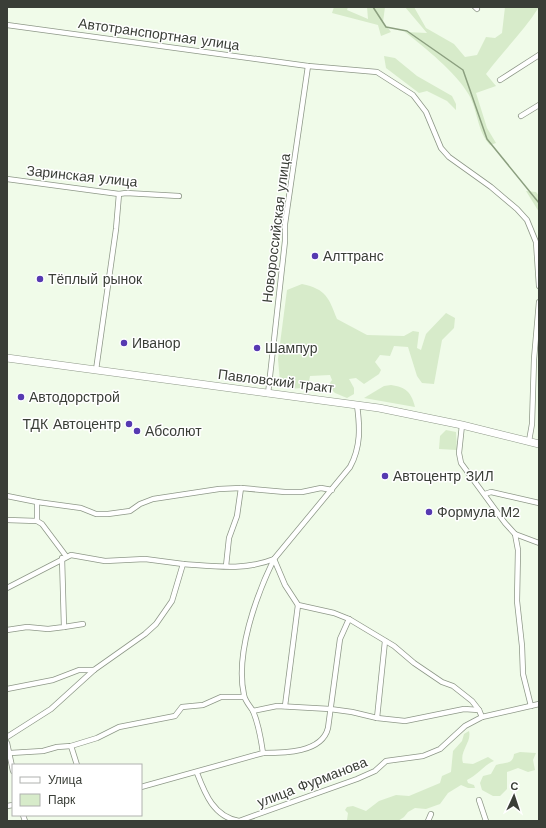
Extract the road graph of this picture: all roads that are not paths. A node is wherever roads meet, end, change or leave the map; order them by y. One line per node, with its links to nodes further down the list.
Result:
1 (7, 25): 3 (street, Автотранспортная улица)
2 (539, 55): 4 (street)
3 (308, 66): 10 (street, Автотранспортная улица); 14 (street, Новороссийская улица)
4 (500, 80)
5 (539, 105): 6 (street)
6 (521, 116)
7 (7, 179): 8 (street, Заринская улица)
8 (119, 194): 9 (street, Заринская улица); 13 (street)
9 (179, 196)
10 (539, 286)
11 (539, 302): 16 (street)
12 (7, 358): 13 (main road, Павловский тракт)
13 (96, 370): 14 (main road, Павловский тракт)
14 (268, 394): 15 (main road, Павловский тракт)
15 (357, 405): 18 (main road, Павловский тракт); 22 (street)
16 (533, 408): 17 (street); 19 (street)
17 (539, 408)
18 (462, 425): 19 (main road, Павловский тракт); 23 (street)
19 (529, 441): 20 (main road, Павловский тракт)
20 (539, 444)
21 (241, 488): 22 (street); 25 (street); 34 (street)
22 (332, 490): 32 (street)
23 (485, 494): 26 (street); 29 (street)
24 (7, 496): 25 (street)
25 (37, 502): 28 (street)
26 (539, 503)
27 (7, 520): 28 (street)
28 (37, 521): 31 (street)
29 (515, 534): 30 (street); 47 (street)
30 (539, 543)
31 (64, 557): 33 (street); 35 (street); 39 (street)
32 (274, 559): 34 (street); 36 (street); 44 (street)
33 (183, 564): 34 (street); 42 (street)
34 (226, 566)
35 (7, 588)
36 (298, 605): 37 (street); 46 (street)
37 (349, 619): 41 (street); 48 (street)
38 (83, 624): 39 (street)
39 (64, 627): 40 (street)
40 (7, 630)
41 (385, 641): 49 (street); 52 (street)
42 (94, 670): 43 (street); 53 (street)
43 (7, 689)
44 (244, 697): 50 (street); 55 (street)
45 (539, 704): 47 (street, улица Фурманова)
46 (285, 706): 48 (street); 50 (street)
47 (531, 706): 51 (street, улица Фурманова)
48 (330, 709): 52 (street); 57 (street)
49 (479, 710): 51 (street); 52 (street)
50 (253, 711): 57 (street)
51 (482, 717): 60 (street, улица Фурманова)
52 (377, 718)
53 (7, 737)
54 (7, 743): 56 (street)
55 (71, 746): 56 (street); 58 (street)
56 (10, 753): 59 (street)
57 (263, 753): 60 (street)
58 (77, 764)
59 (12, 765)
60 (198, 773): 61 (street)
61 (142, 787)
62 (479, 800): 65 (street)
63 (431, 814): 64 (street)
64 (428, 821)
65 (486, 821)

